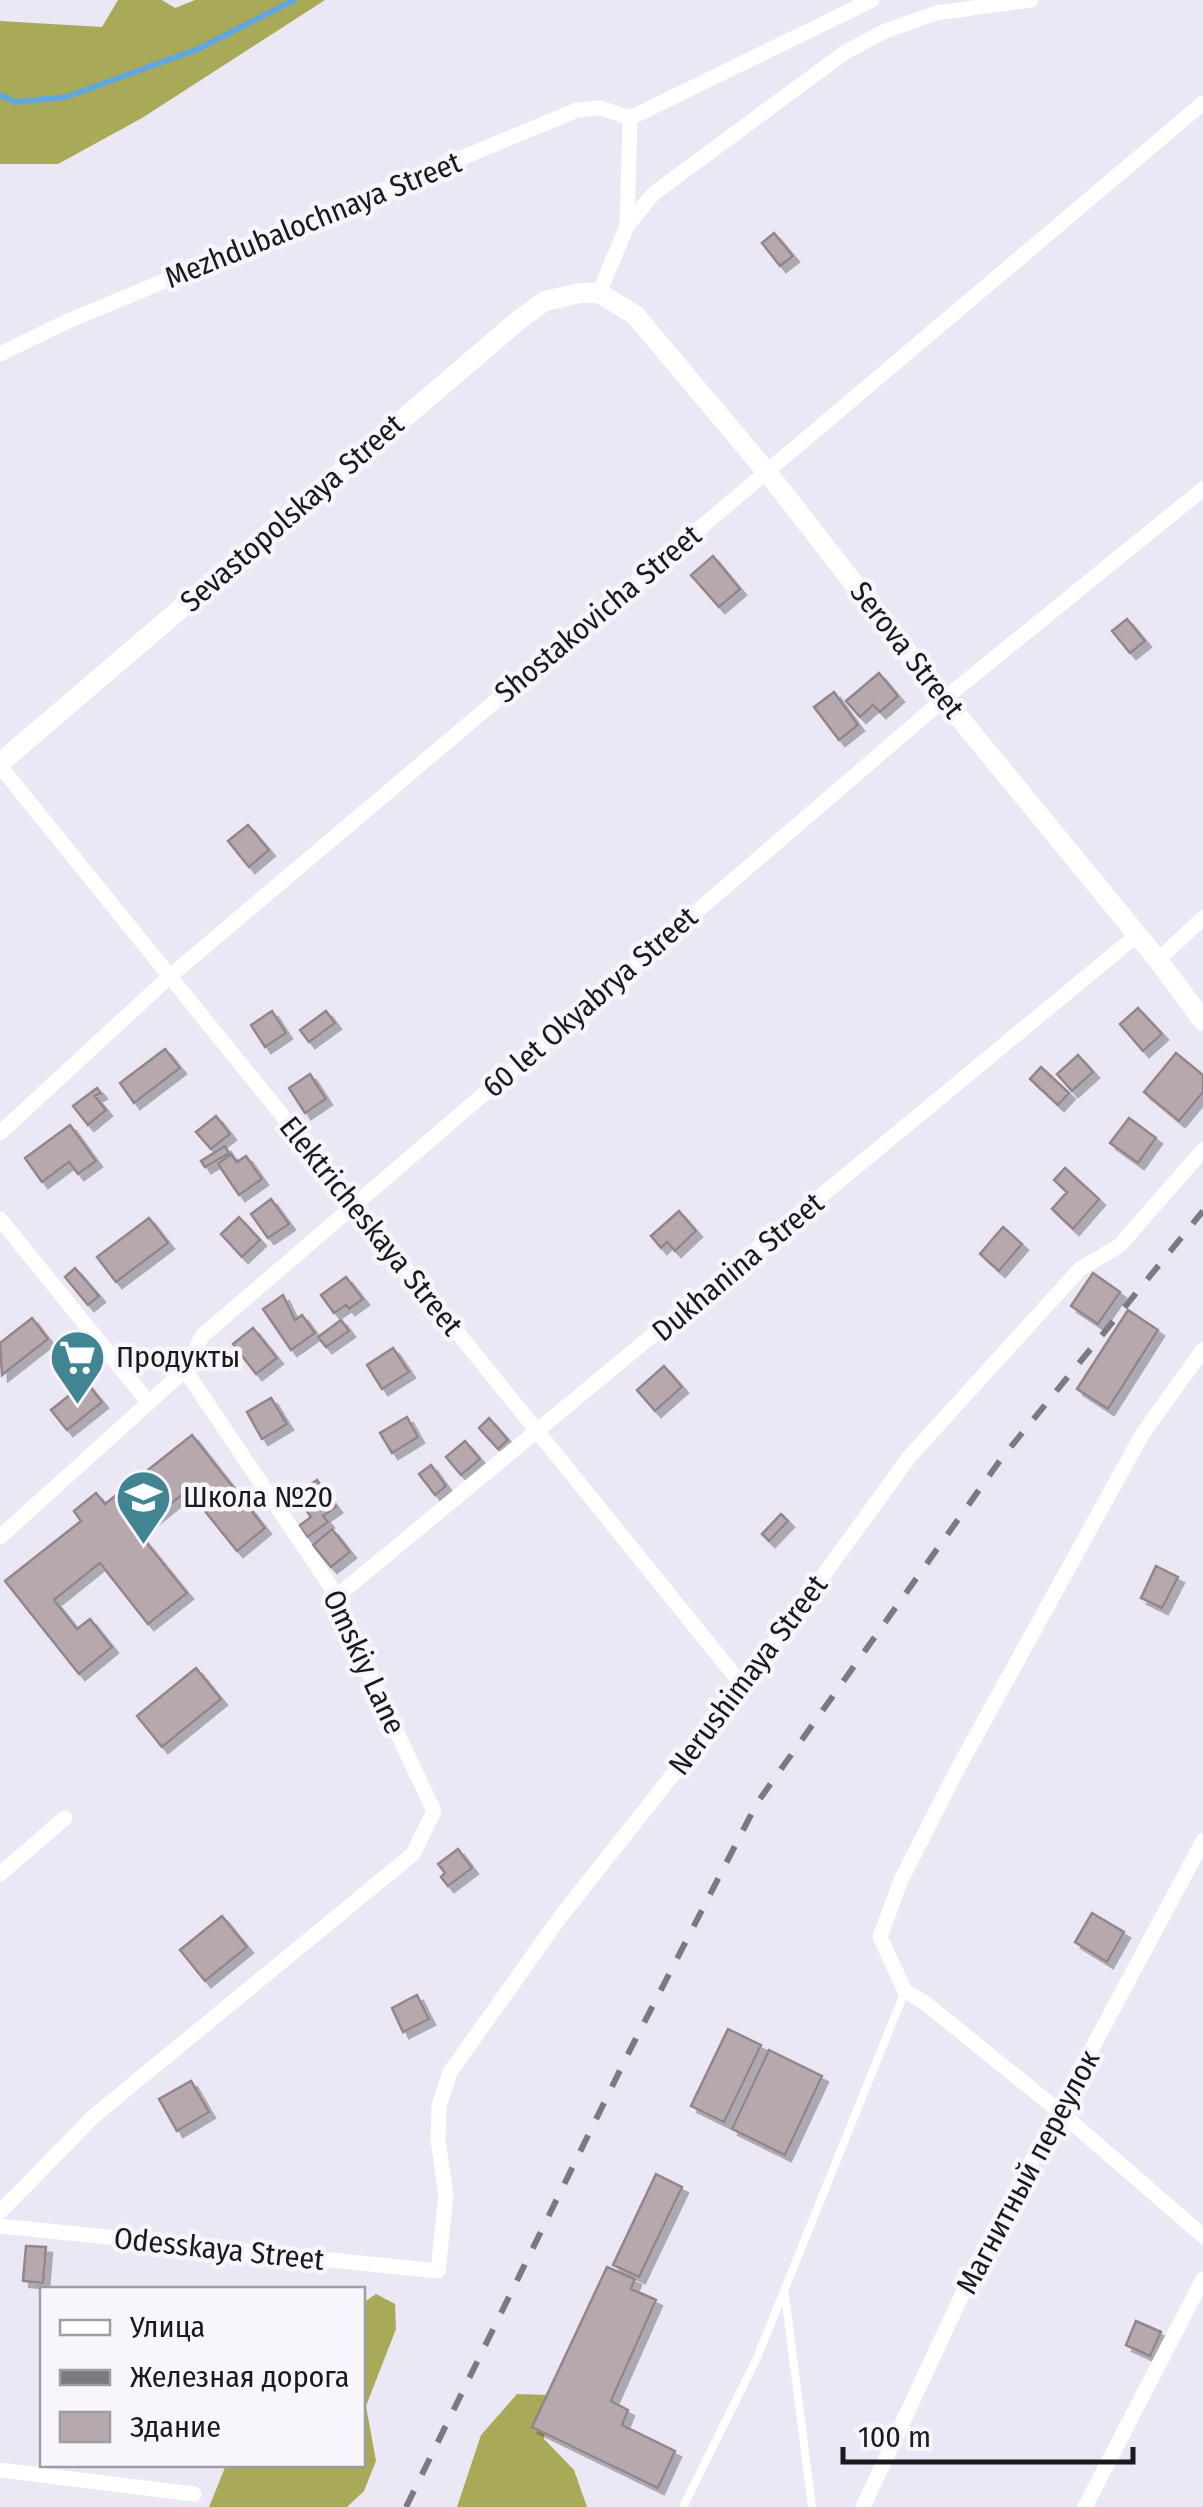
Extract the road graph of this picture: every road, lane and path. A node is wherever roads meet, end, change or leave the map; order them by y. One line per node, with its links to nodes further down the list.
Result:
1 (872, 0): 4 (street)
2 (1031, 0): 5 (street)
3 (1203, 103): 8 (street, Shostakovicha Street)
4 (630, 118): 5 (street); 7 (street, Mezhdubalochnaya Street)
5 (627, 226): 6 (street)
6 (599, 294): 8 (street, Serova Street); 11 (street, Sevastopolskaya Street)
7 (0, 354)
8 (767, 472): 10 (street, Serova Street); 15 (street, Shostakovicha Street)
9 (1203, 489): 10 (street, 60 let Okyabrya Street)
10 (944, 699): 13 (street, Serova Street); 19 (street, 60 let Okyabrya Street)
11 (0, 764): 15 (street, Elektricheskaya Street)
12 (1203, 918): 14 (street)
13 (1137, 935): 14 (street, Serova Street); 24 (street, Dukhanina Street)
14 (1158, 960): 16 (street, Serova Street)
15 (169, 978): 17 (street, Shostakovicha Street); 19 (street, Elektricheskaya Street)
16 (1203, 1020)
17 (0, 1133)
18 (1203, 1150): 27 (street, Nerushimaya Street)
19 (354, 1204): 22 (street, 60 let Okyabrya Street); 24 (street, Elektricheskaya Street)
20 (0, 1219): 23 (street)
21 (1203, 1350): 31 (street)
22 (184, 1370): 23 (street, 60 let Okyabrya Street); 26 (street, Omskiy Lane)
23 (148, 1403): 25 (street, 60 let Okyabrya Street)
24 (538, 1433): 26 (street, Dukhanina Street); 27 (street, Elektricheskaya Street)
25 (0, 1537)
26 (338, 1596): 33 (street, Omskiy Lane)
27 (744, 1686): 36 (street, Nerushimaya Street)
28 (65, 1818): 30 (street)
29 (1203, 1842): 32 (street, Магнитный переулок)
30 (0, 1874)
31 (905, 1991): 32 (street); 38 (lane)
32 (1060, 2112): 35 (street); 43 (street, Магнитный переулок)
33 (0, 2212)
34 (0, 2226): 36 (street, Odesskaya Street)
35 (1203, 2236)
36 (438, 2271)
37 (1203, 2279): 44 (street)
38 (784, 2290): 41 (lane); 42 (lane)
39 (0, 2470): 40 (street)
40 (194, 2494)
41 (683, 2507)
42 (812, 2507)
43 (863, 2507)
44 (1085, 2507)

